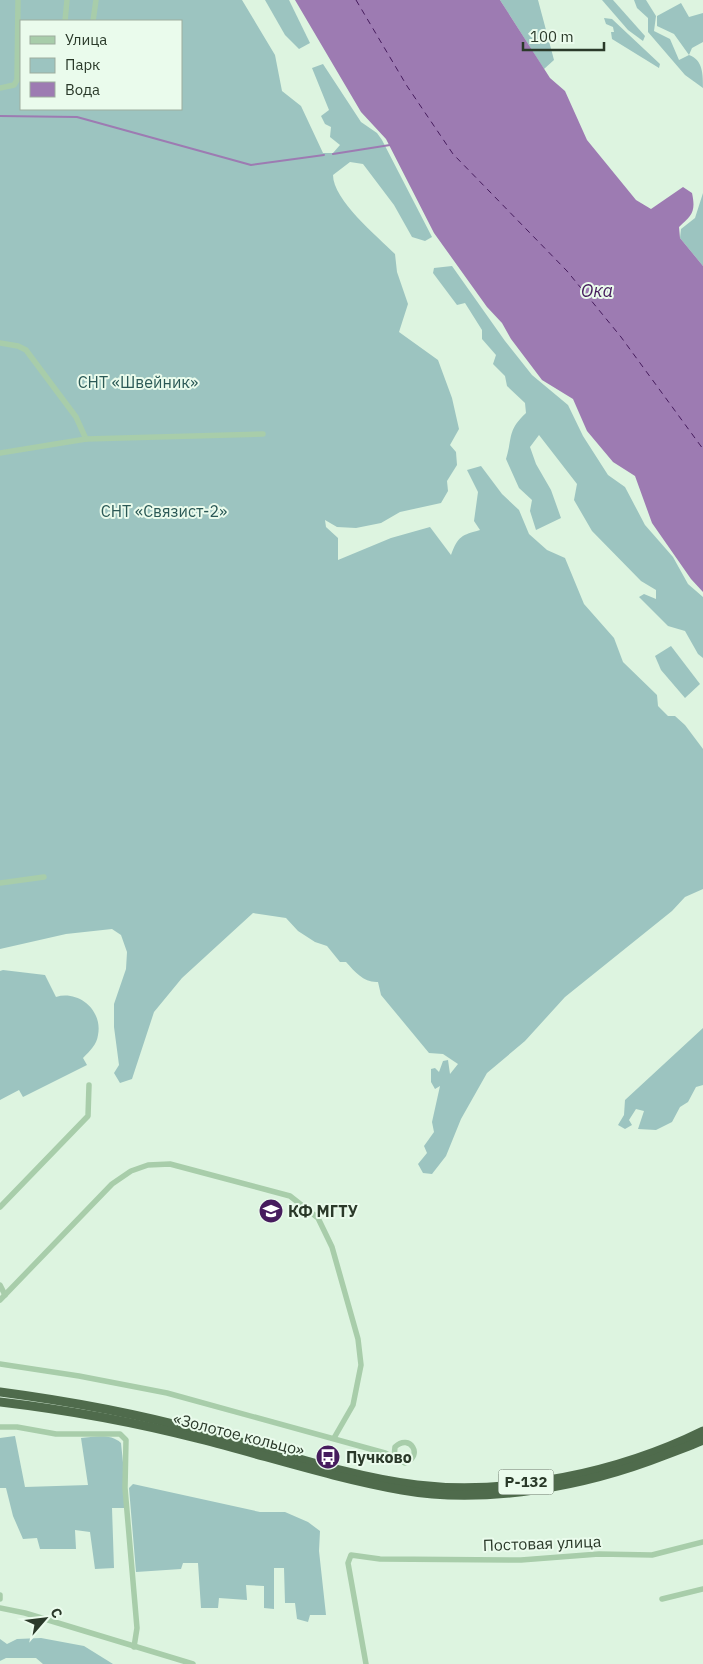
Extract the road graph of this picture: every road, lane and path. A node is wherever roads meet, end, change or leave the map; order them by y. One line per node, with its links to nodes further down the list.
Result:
1 (18, 0): 6 (street)
2 (67, 0): 4 (street)
3 (96, 0): 5 (street)
4 (65, 20)
5 (93, 20)
6 (0, 88)
7 (3, 343): 9 (street)
8 (263, 434): 9 (street)
9 (86, 439): 10 (street)
10 (0, 453)
11 (44, 878): 12 (street)
12 (0, 883)
13 (89, 1085): 14 (street)
14 (0, 1207)
15 (0, 1285): 16 (street)
16 (5, 1295): 17 (street); 23 (street)
17 (0, 1300)
18 (0, 1364): 23 (street)
19 (0, 1392): 22 (highway, «Золотое кольцо» / Р-132)
20 (0, 1402): 24 (highway, «Золотое кольцо» / Р-132)
21 (0, 1427): 34 (street)
22 (703, 1431)
23 (334, 1438): 26 (street)
24 (703, 1440)
25 (395, 1447): 26 (street); 27 (street); 27 (street)
26 (385, 1453): 27 (street)
27 (394, 1456)
28 (703, 1542): 36 (street, Постовая улица)
29 (703, 1589): 32 (street)
30 (0, 1595): 31 (street)
31 (0, 1599)
32 (662, 1599)
33 (0, 1608): 34 (street)
34 (134, 1647): 35 (street)
35 (193, 1664)
36 (366, 1664)

